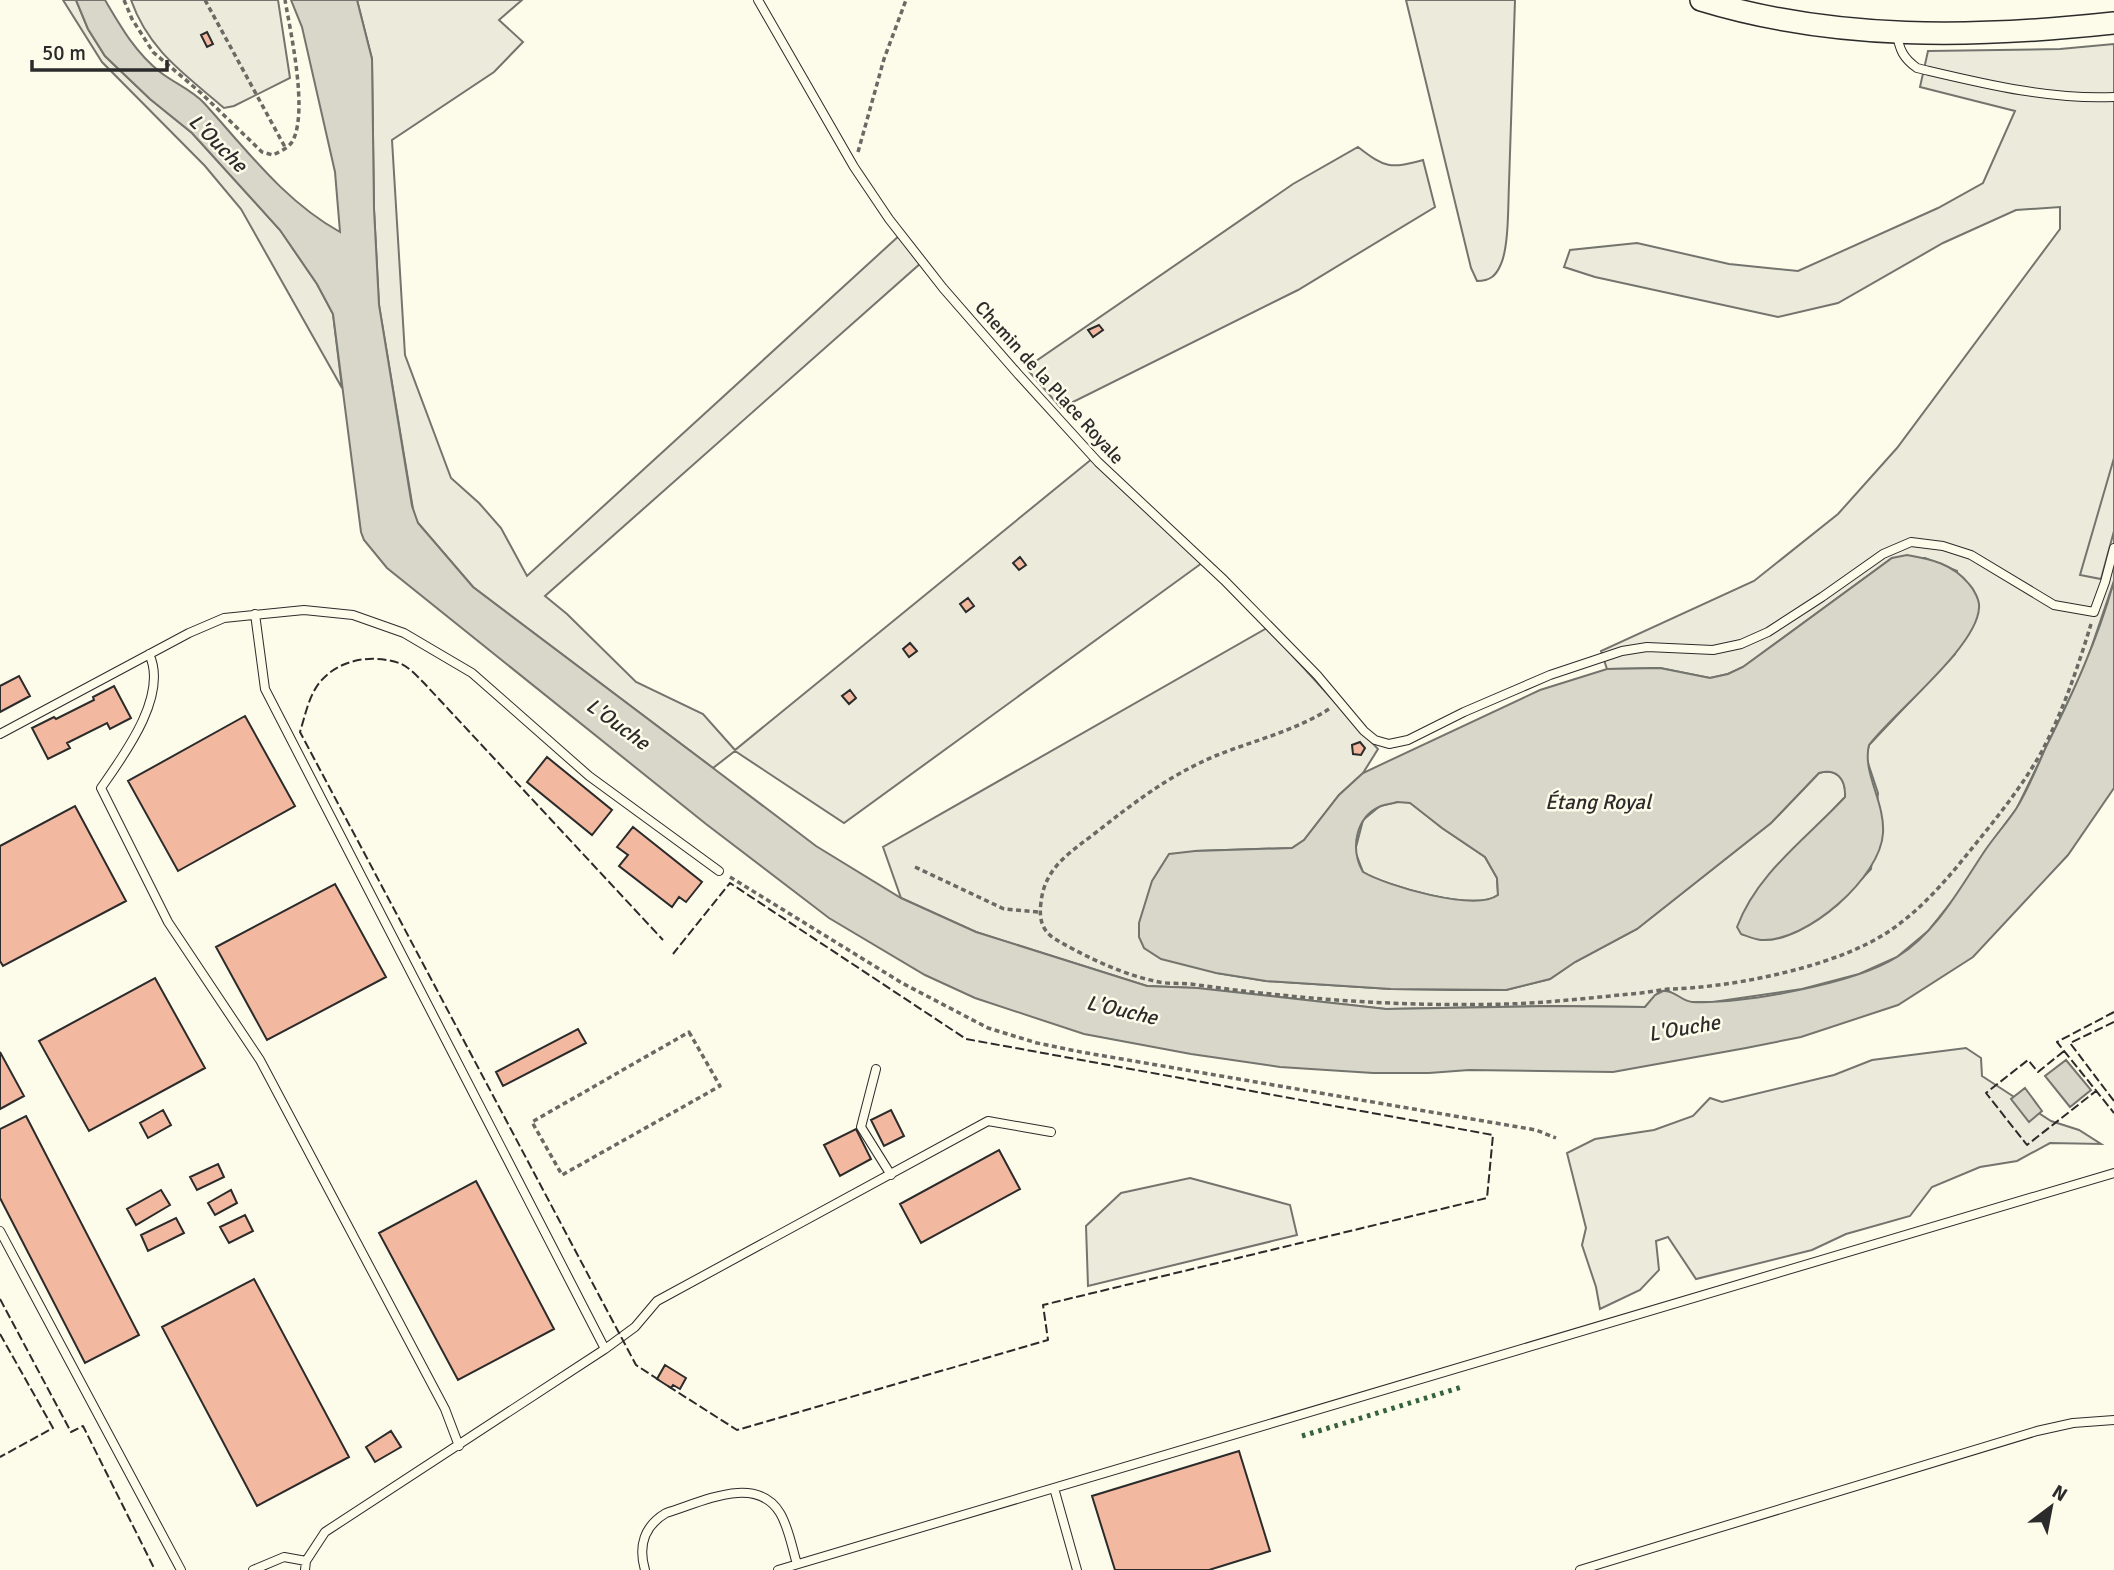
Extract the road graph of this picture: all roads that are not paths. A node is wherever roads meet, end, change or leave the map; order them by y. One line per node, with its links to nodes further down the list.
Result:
1 (758, 0): 6 (lane, Chemin de la Place Royale)
2 (1701, 0): 4 (street)
3 (2114, 23): 4 (street)
4 (1897, 33): 5 (lane)
5 (2114, 97)
6 (2114, 548)
7 (255, 614): 8 (lane); 10 (lane); 16 (lane)
8 (149, 654): 9 (lane); 18 (lane)
9 (0, 734)
10 (719, 871)
11 (876, 1069): 14 (lane)
12 (1051, 1132): 14 (lane)
13 (2114, 1173): 19 (lane)
14 (891, 1175): 16 (lane)
15 (0, 1231): 22 (lane)
16 (605, 1349): 18 (lane)
17 (2114, 1420): 27 (lane)
18 (459, 1446): 21 (lane)
19 (1054, 1488): 20 (lane); 26 (lane)
20 (797, 1564): 24 (lane); 25 (lane)
21 (305, 1566): 23 (lane)
22 (181, 1570)
23 (253, 1570)
24 (645, 1570)
25 (778, 1570)
26 (1077, 1570)
27 (1580, 1570)

